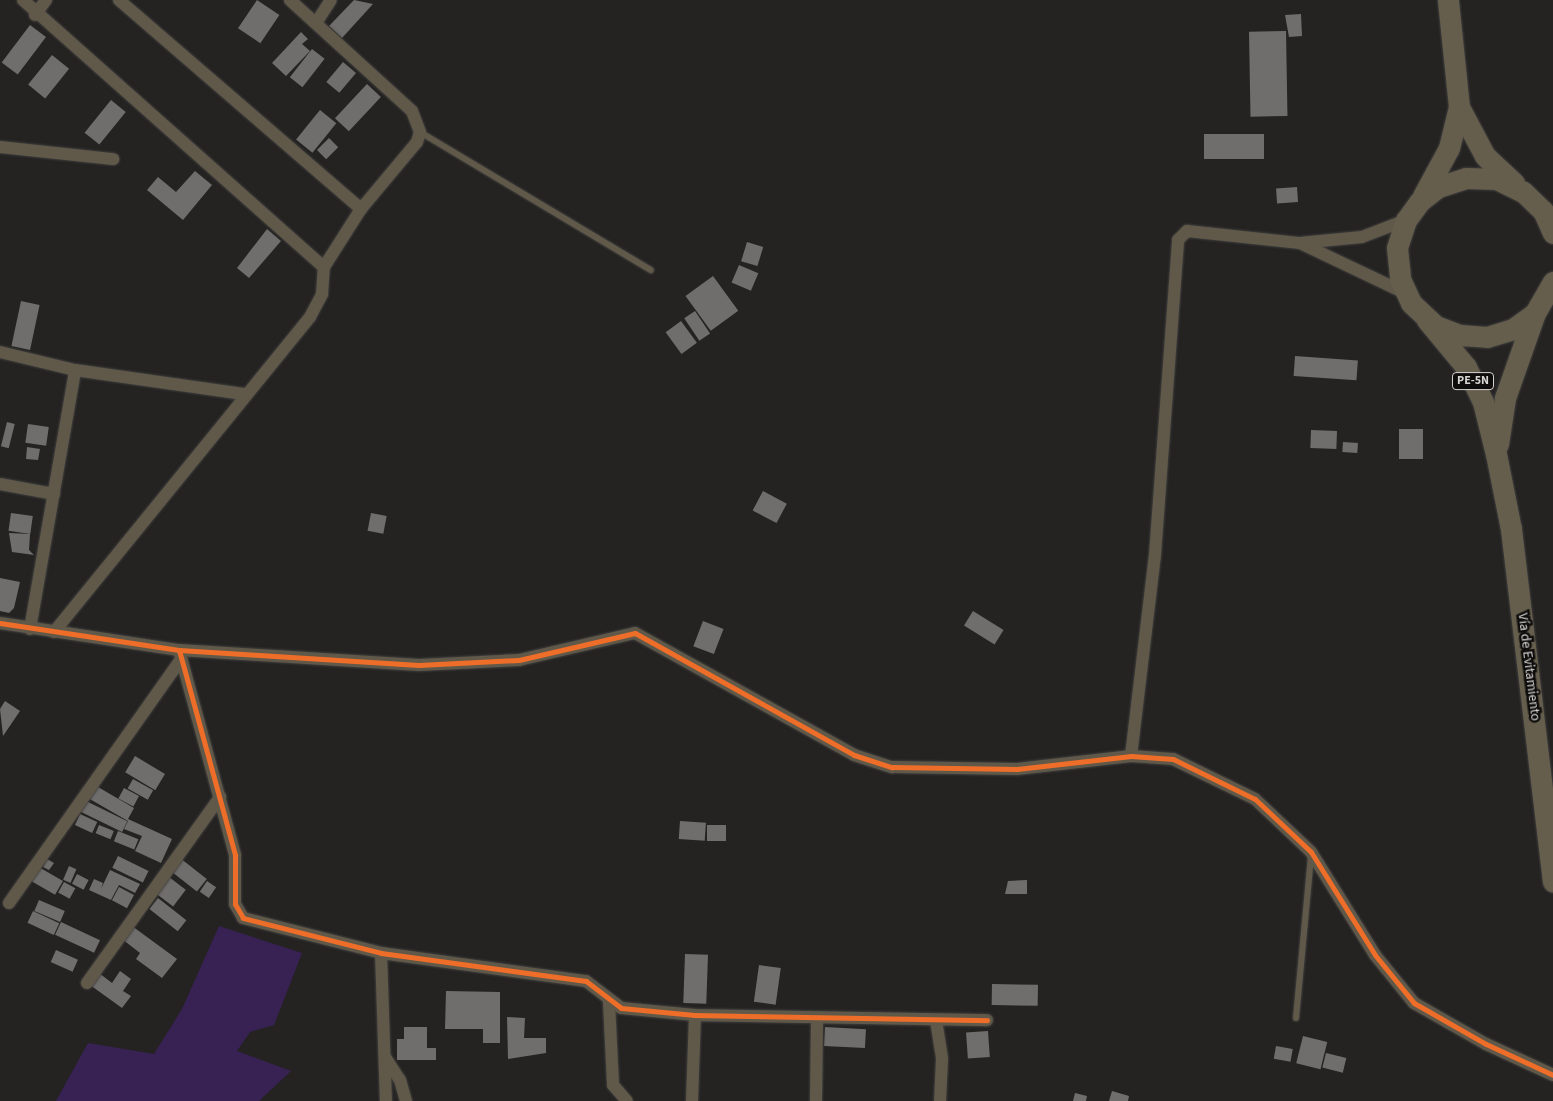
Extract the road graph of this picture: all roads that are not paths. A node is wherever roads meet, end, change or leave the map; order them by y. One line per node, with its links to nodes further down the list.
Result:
1 (23, 0): 7 (street)
2 (46, 0): 7 (street)
3 (119, 0): 15 (street)
4 (290, 0): 8 (street)
5 (331, 0): 8 (street)
6 (1448, 0): 9 (highway)
7 (35, 15): 19 (street)
8 (316, 23): 10 (street)
9 (1459, 107): 13 (highway); 14 (highway)
10 (420, 132): 15 (street); 20 (lane)
11 (0, 148): 12 (street)
12 (113, 160)
13 (1523, 192): 14 (highway); 17 (highway)
14 (1420, 201): 16 (highway)
15 (361, 209): 19 (street)
16 (1406, 220): 18 (street); 22 (highway)
17 (1553, 233)
18 (1300, 243): 22 (street); 35 (street)
19 (324, 267): 27 (street)
20 (651, 270)
21 (1553, 282): 23 (highway)
22 (1405, 293): 24 (highway, Vía de Evitamiento)
23 (1535, 313): 24 (highway); 28 (highway, Vía de Evitamiento / PE-5N)
24 (1427, 320): 28 (highway, Vía de Evitamiento / PE-5N)
25 (0, 352): 26 (street)
26 (75, 370): 27 (street); 30 (street)
27 (243, 394): 33 (street)
28 (1496, 454): 36 (highway, Vía de Evitamiento / PE-5N)
29 (0, 484): 30 (street)
30 (54, 494): 32 (street)
31 (0, 623): 32 (street)
32 (30, 629): 33 (street)
33 (54, 632): 34 (street)
34 (180, 655): 35 (street); 37 (street); 40 (street)
35 (1131, 756): 38 (street)
36 (1548, 792): 39 (highway, Vía de Evitamiento / PE-5N)
37 (220, 797): 41 (street); 42 (street)
38 (1311, 852): 46 (lane); 50 (street)
39 (1553, 882)
40 (9, 903)
41 (381, 953): 43 (street); 49 (street)
42 (87, 983)
43 (609, 1002): 44 (street); 53 (street)
44 (695, 1015): 45 (street); 54 (street)
45 (818, 1018): 47 (street); 55 (street)
46 (1296, 1018)
47 (936, 1020): 48 (street); 56 (street)
48 (987, 1020)
49 (385, 1058): 51 (street); 52 (street)
50 (1553, 1074)
51 (386, 1101)
52 (406, 1101)
53 (627, 1101)
54 (692, 1101)
55 (816, 1101)
56 (940, 1101)

